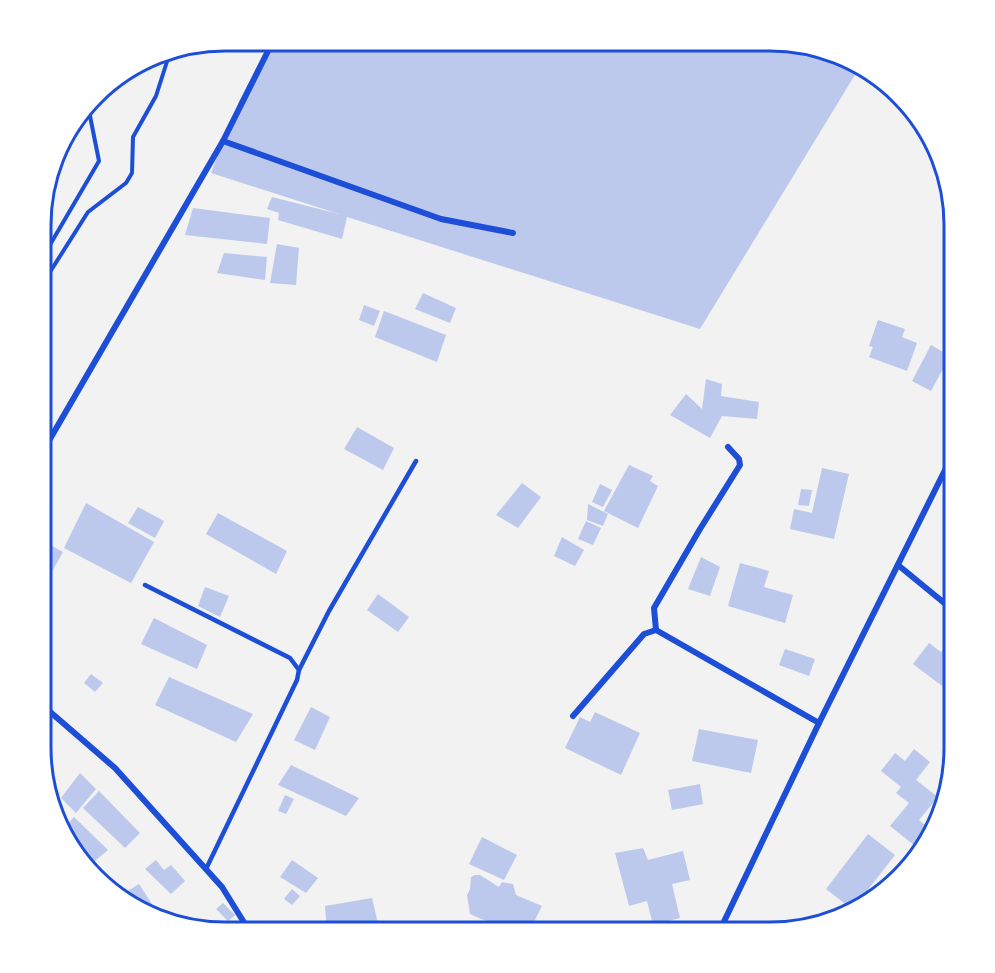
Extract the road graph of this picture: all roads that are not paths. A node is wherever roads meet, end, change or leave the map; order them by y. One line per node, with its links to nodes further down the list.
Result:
1 (268, 51): 2 (street)
2 (223, 141): 3 (street); 4 (street)
3 (513, 233)
4 (51, 437)
5 (728, 447): 11 (street)
6 (416, 461): 12 (lane)
7 (944, 472): 8 (street)
8 (898, 565): 10 (street); 15 (street)
9 (145, 585): 12 (lane)
10 (944, 603)
11 (656, 630): 14 (street); 15 (street)
12 (299, 670): 16 (lane)
13 (51, 713): 16 (street)
14 (573, 716)
15 (819, 723): 18 (street)
16 (206, 869): 17 (street)
17 (244, 922)
18 (724, 922)

